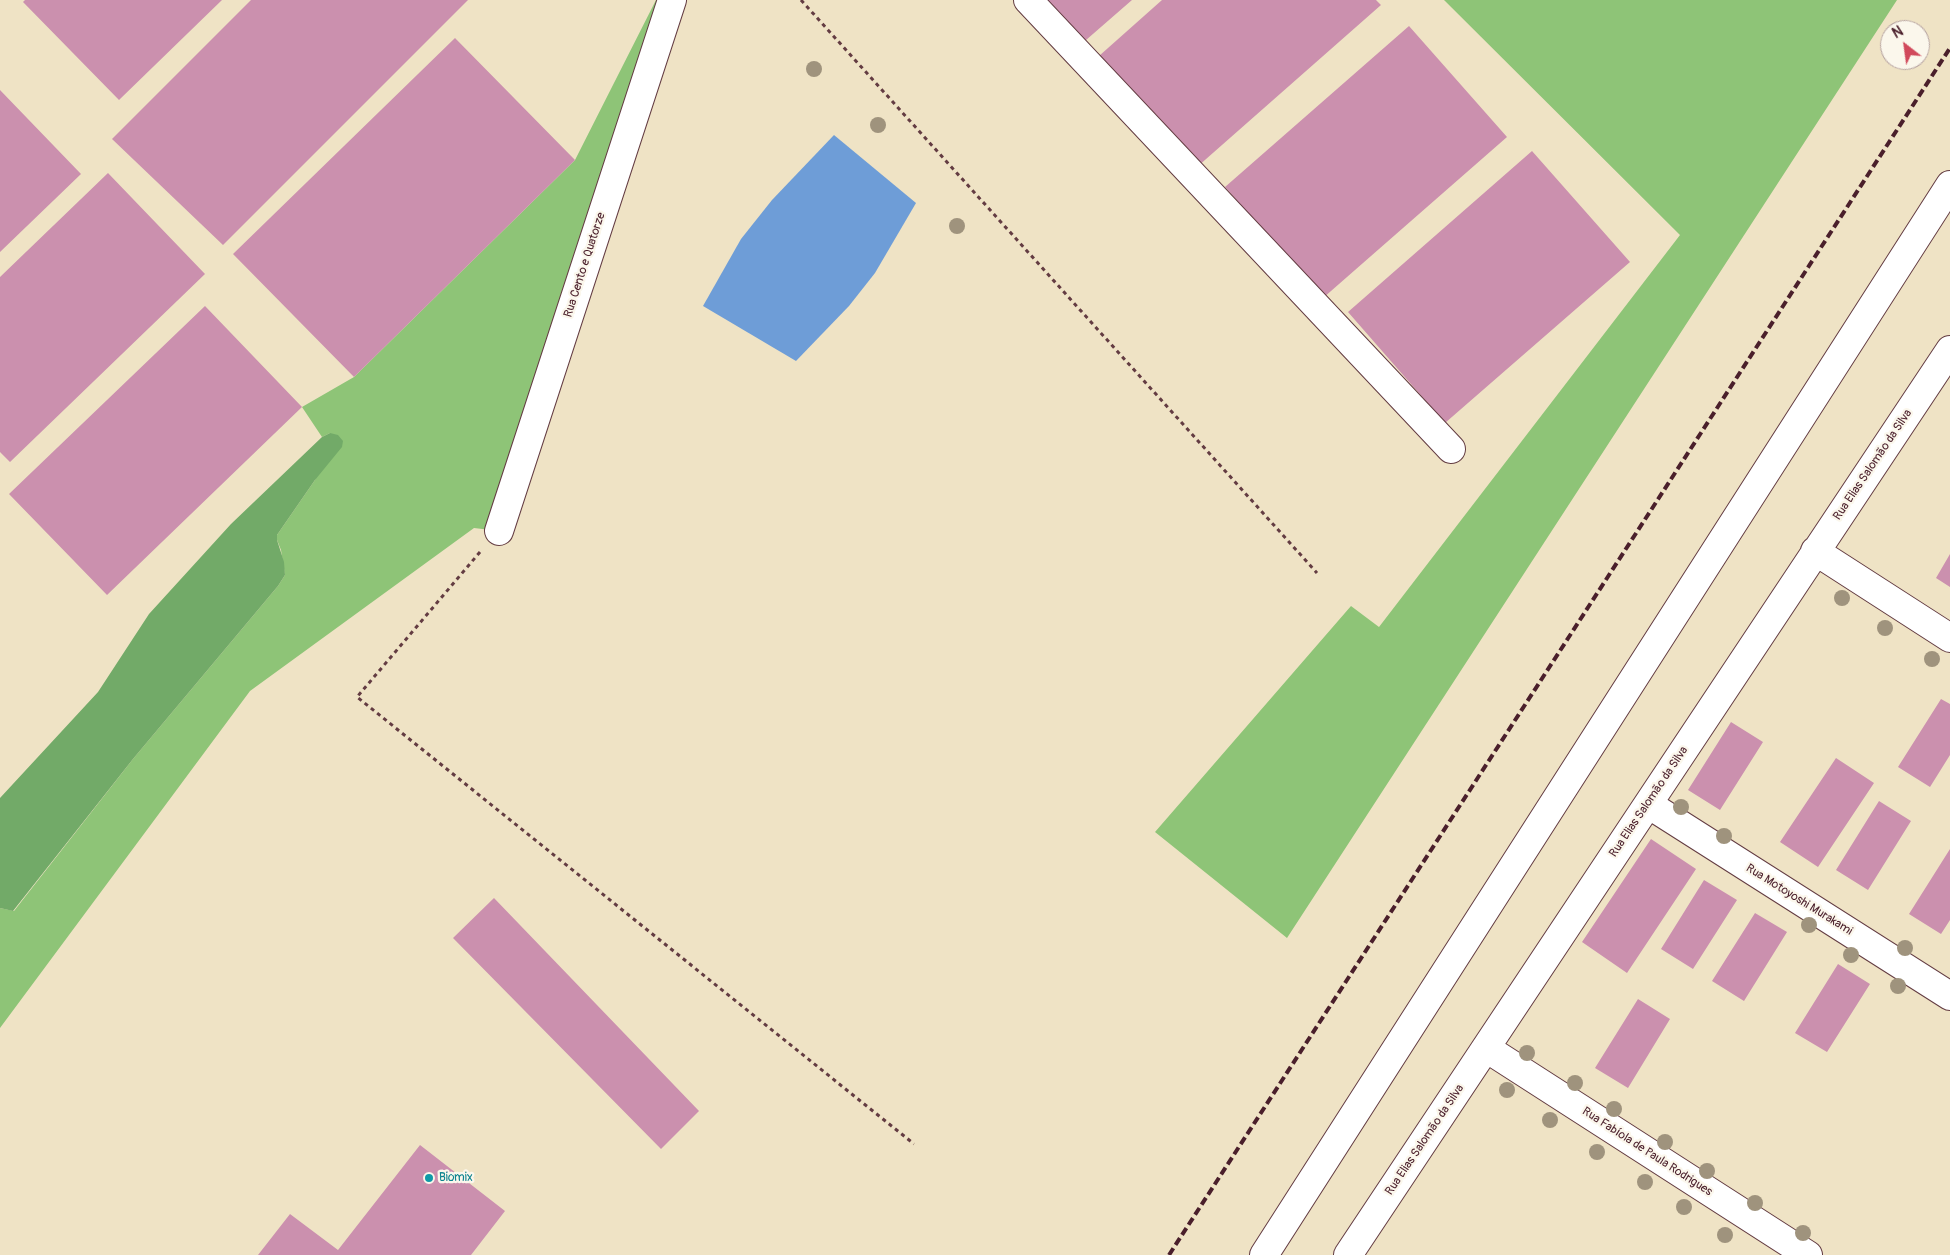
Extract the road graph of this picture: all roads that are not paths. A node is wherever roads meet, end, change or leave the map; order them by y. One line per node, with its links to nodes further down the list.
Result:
1 (672, 0): 6 (street, Rua Cento e Quatorze)
2 (1028, 0): 5 (street)
3 (1950, 185): 12 (street)
4 (1950, 350): 7 (street, Rua Elias Salomão da Silva)
5 (1451, 449)
6 (499, 531)
7 (1815, 551): 8 (street); 9 (street, Rua Elias Salomão da Silva)
8 (1950, 638)
9 (1648, 804): 10 (street, Rua Motoyoshi Murakami); 11 (street, Rua Elias Salomão da Silva)
10 (1950, 996)
11 (1486, 1048): 13 (street, Rua Elias Salomão da Silva); 14 (street, Rua Fabíola de Paula Rodrigues)
12 (1264, 1255)
13 (1348, 1255)
14 (1808, 1255)

